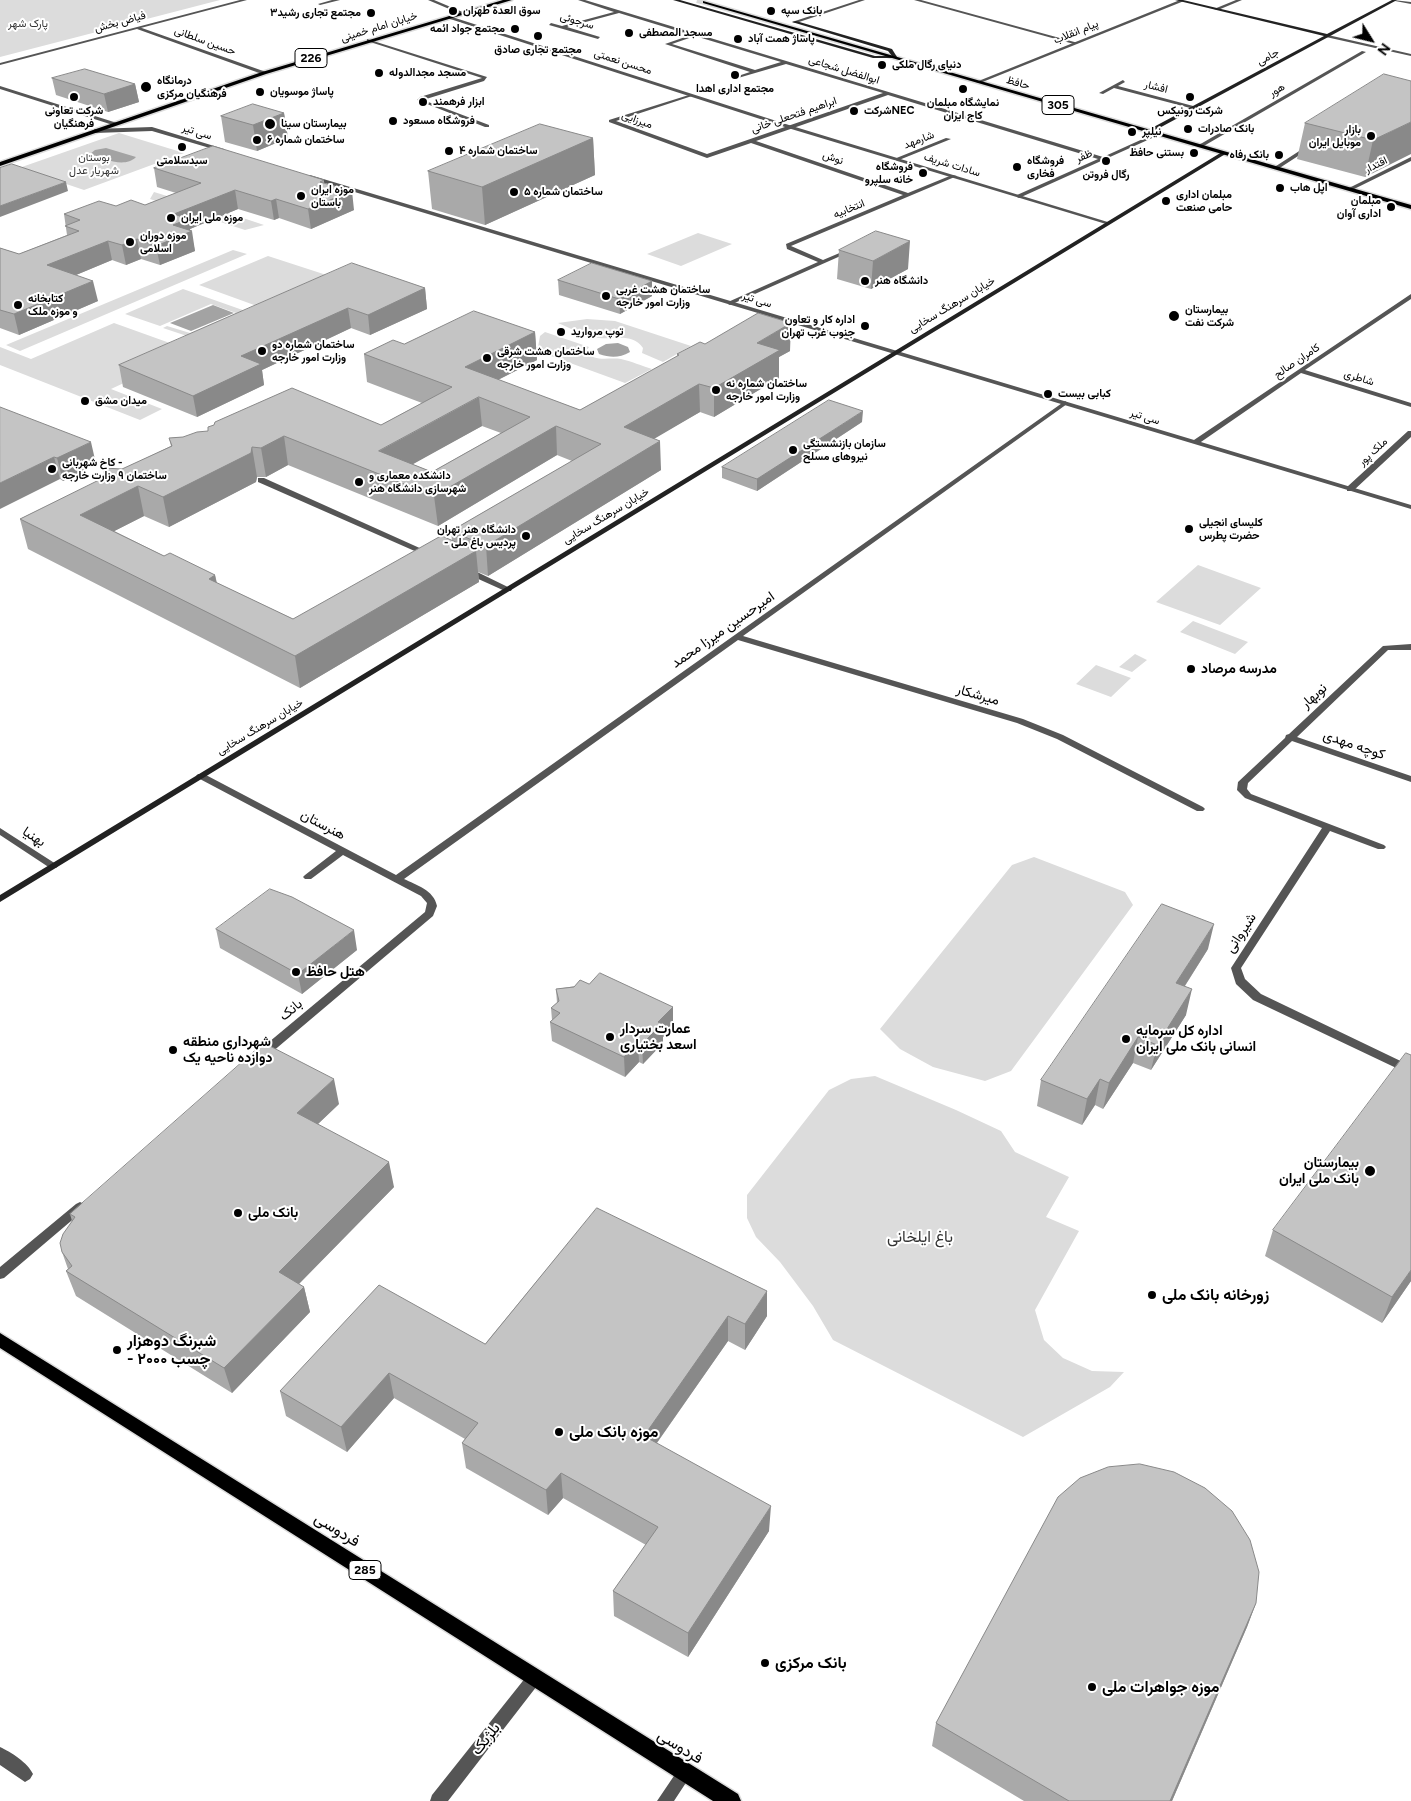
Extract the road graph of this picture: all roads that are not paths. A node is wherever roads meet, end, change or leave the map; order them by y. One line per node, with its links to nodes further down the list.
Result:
1 (245, 0): 21 (street, فیاض بخش)
2 (338, 0): 14 (street)
3 (430, 0): 17 (street)
4 (509, 0): 17 (main road, خیابان امام خمینی / 226)
5 (580, 0): 16 (street, ابوالفضل شجاعی)
6 (675, 0): 30 (main road, 305)
7 (863, 0): 19 (street)
8 (916, 0): 27 (street)
9 (1240, 0): 15 (street)
10 (1395, 0): 13 (street); 24 (main road, جامی)
11 (1180, 1): 15 (main road); 27 (street, پیام انقلاب)
12 (705, 2): 30 (main road, حافظ / 305)
13 (1411, 3)
14 (320, 4)
15 (1216, 9): 24 (main road)
16 (618, 12): 22 (street); 23 (street, ابوالفضل شجاعی)
17 (463, 13): 18 (main road, خیابان امام خمینی / 226)
18 (449, 17): 26 (main road, خیابان امام خمینی / 226); 42 (street, محسن نعمتی)
19 (794, 22): 30 (main road)
20 (551, 24): 22 (street, سرجوئی)
21 (139, 28): 32 (street, فیاض بخش); 34 (street, حسین سلطانی)
22 (564, 28): 25 (street, سرجوئی)
23 (694, 35): 31 (street, ابوالفضل شجاعی); 33 (street)
24 (1328, 36): 29 (street); 43 (main road, جامی)
25 (598, 38)
26 (369, 40): 34 (main road, خیابان امام خمینی / 226); 45 (street)
27 (1076, 43): 37 (street, پیام انقلاب)
28 (1364, 52): 53 (street, هور)
29 (1411, 55)
30 (895, 57): 37 (main road, حافظ / 305)
31 (786, 62): 33 (street); 40 (street, ابوالفضل شجاعی)
32 (0, 64)
33 (755, 72): 35 (street)
34 (264, 73): 44 (main road, خیابان امام خمینی / 226)
35 (740, 77)
36 (1123, 81): 38 (street)
37 (978, 82): 48 (main road, حافظ / 305)
38 (1113, 86): 41 (street); 43 (street, افشار)
39 (0, 87): 44 (street)
40 (888, 93): 46 (street, ابراهیم فتحعلی خانی); 57 (street, ابوالفضل شجاعی)
41 (1101, 93)
42 (690, 95): 46 (street, محسن نعمتی); 56 (street, میرزایی)
43 (1194, 107): 48 (main road, جامی)
44 (115, 124): 47 (main road, خیابان امام خمینی / 226)
45 (487, 126)
46 (790, 127): 51 (street, ابراهیم فتحعلی خانی); 58 (street, سادات شریف)
47 (95, 131): 54 (street, سی تیر); 60 (main road, خیابان امام خمینی / 226)
48 (1150, 131): 49 (main road, حافظ / 305)
49 (1158, 134): 53 (main road, حافظ / 305); 57 (street, ظفر)
50 (948, 139): 58 (street, شارمهد)
51 (751, 141): 56 (street, ابراهیم فتحعلی خانی); 65 (street, نوش)
52 (1318, 141): 61 (street)
53 (1200, 146): 55 (main road, حافظ / 305)
54 (230, 152)
55 (1224, 152): 61 (main road, حافظ / 305); 68 (main road, خیابان سرهنگ سخایی)
56 (707, 156)
57 (1102, 158): 66 (street, ظفر)
58 (897, 159): 63 (street, سادات شریف)
59 (1411, 159): 64 (street, اقتدار)
60 (0, 164)
61 (1276, 168): 64 (main road, حافظ / 305)
62 (306, 175): 72 (street, سی تیر)
63 (954, 176): 65 (street, انتخابیه); 66 (street, سادات شریف)
64 (1350, 189): 67 (main road, حافظ / 305)
65 (909, 195): 70 (street, انتخابیه)
66 (1018, 196): 68 (street, سادات شریف)
67 (1411, 207)
68 (1108, 223): 73 (main road, خیابان سرهنگ سخایی)
69 (856, 248): 70 (street)
70 (823, 262): 72 (street)
71 (1411, 296): 74 (street, کامران صالح)
72 (730, 303): 73 (street, سی تیر)
73 (895, 352): 75 (street, سی تیر); 84 (main road, خیابان سرهنگ سخایی)
74 (1300, 371): 76 (street, شاطری); 78 (street, کامران صالح)
75 (1065, 403): 78 (street, سی تیر); 85 (street, امیرحسین میرزا محمد)
76 (1411, 405)
77 (1411, 432): 80 (street, ملک پور)
78 (1195, 442): 80 (street, سی تیر)
79 (261, 480): 82 (street)
80 (1350, 489): 81 (street, سی تیر)
81 (1411, 507)
82 (434, 556)
83 (461, 568): 84 (street)
84 (508, 589): 88 (main road, خیابان سرهنگ سخایی)
85 (736, 637): 90 (street, میرشکار); 97 (street, امیرحسین میرزا محمد)
86 (1411, 647): 87 (street, نوبهار)
87 (1289, 737): 89 (street, کوچه مهدی); 91 (street, نوبهار)
88 (201, 776): 94 (street, هنرستان); 95 (main road, خیابان سرهنگ سخایی)
89 (1411, 779)
90 (1200, 809)
91 (1328, 828): 93 (street); 101 (street, شیروانی)
92 (0, 831): 95 (street, بهنیا)
93 (1380, 847)
94 (342, 851): 96 (street); 97 (street, هنرستان)
95 (53, 866): 98 (main road, خیابان سرهنگ سخایی)
96 (308, 877)
97 (397, 879): 99 (street, هنرستان)
98 (0, 899)
99 (432, 900): 100 (street, بانک)
100 (253, 1062)
101 (1411, 1071)
102 (92, 1197): 103 (street)
103 (0, 1274)
104 (0, 1340): 105 (main road, فردوسی / 285)
105 (535, 1677): 107 (main road, فردوسی / 285); 109 (street, بلژیک)
106 (0, 1755): 108 (street)
107 (685, 1772): 110 (street); 111 (main road, فردوسی / 285)
108 (25, 1774)
109 (438, 1801)
110 (664, 1801)
111 (730, 1801)

